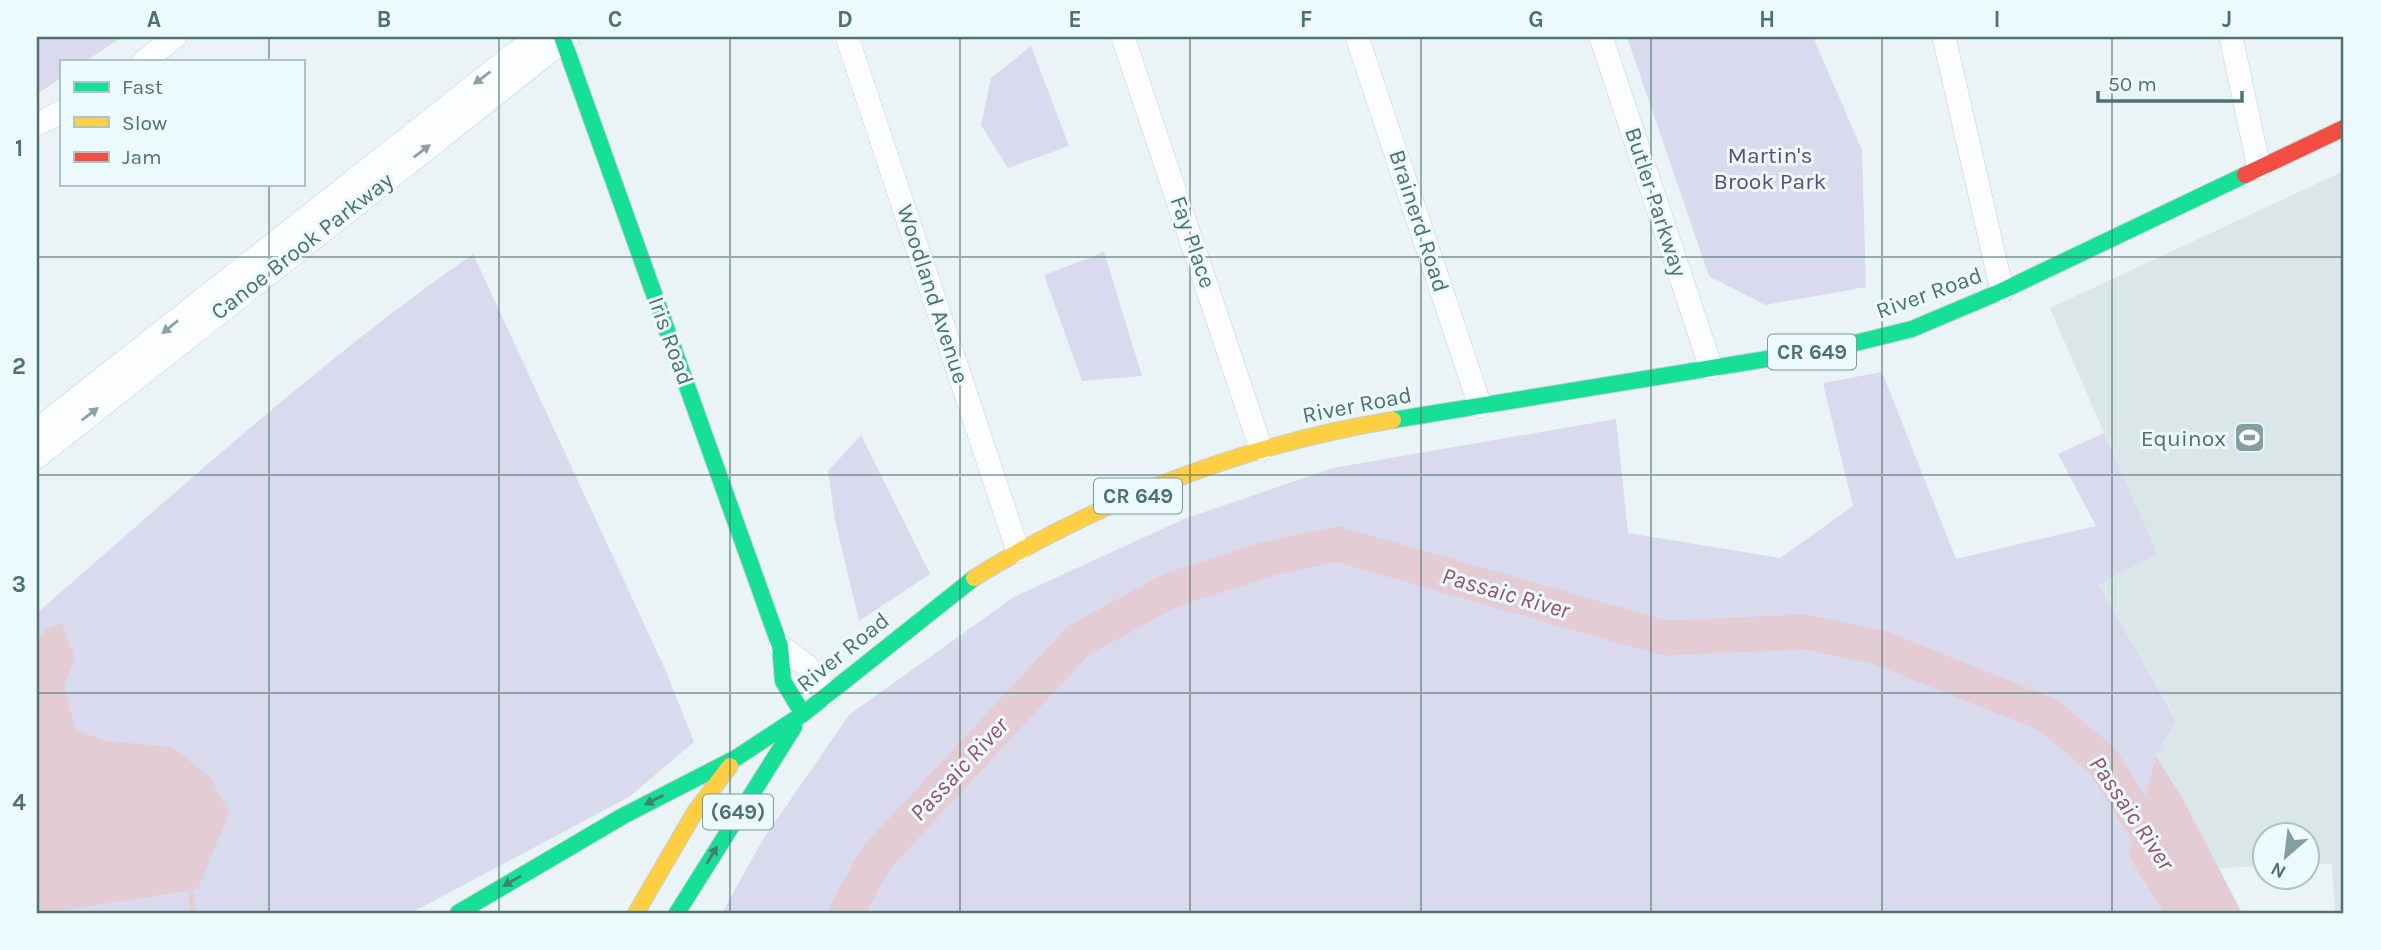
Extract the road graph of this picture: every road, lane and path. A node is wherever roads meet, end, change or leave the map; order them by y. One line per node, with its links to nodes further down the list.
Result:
1 (174, 37): 10 (street)
2 (536, 37): 18 (street, Canoe Brook Parkway, one-way to 18)
3 (847, 37): 21 (street, Woodland Avenue)
4 (1123, 37): 19 (street, Fay Place)
5 (1357, 37): 17 (street, Brainerd Road)
6 (1601, 37): 16 (street, Butler Parkway)
7 (1944, 37): 15 (street)
8 (2231, 37): 14 (street)
9 (564, 38): 20 (street, Canoe Brook Parkway, one-way to 9); 22 (main road, Iris Road)
10 (145, 60)
11 (60, 112): 12 (street)
12 (37, 124)
13 (2344, 128): 14 (main road, River Road / CR 649)
14 (2259, 167): 15 (main road, River Road / CR 649)
15 (2002, 291): 16 (main road, River Road / CR 649)
16 (1711, 368): 17 (main road, River Road / CR 649)
17 (1480, 406): 19 (main road, River Road / CR 649)
18 (37, 430)
19 (1261, 449): 21 (main road, River Road / CR 649)
20 (37, 457)
21 (1018, 551): 23 (main road, River Road / CR 649)
22 (780, 646): 23 (street); 24 (main road, Iris Road)
23 (827, 694): 24 (main road, River Road / CR 649)
24 (803, 714): 25 (main road, River Road / (649)); 29 (main road, (649), one-way to 24)
25 (736, 758): 26 (main road, River Road / (649), one-way to 26); 28 (main road, (649))
26 (474, 909): 27 (main road, River Road / (649))
27 (458, 913)
28 (636, 913)
29 (677, 913)

